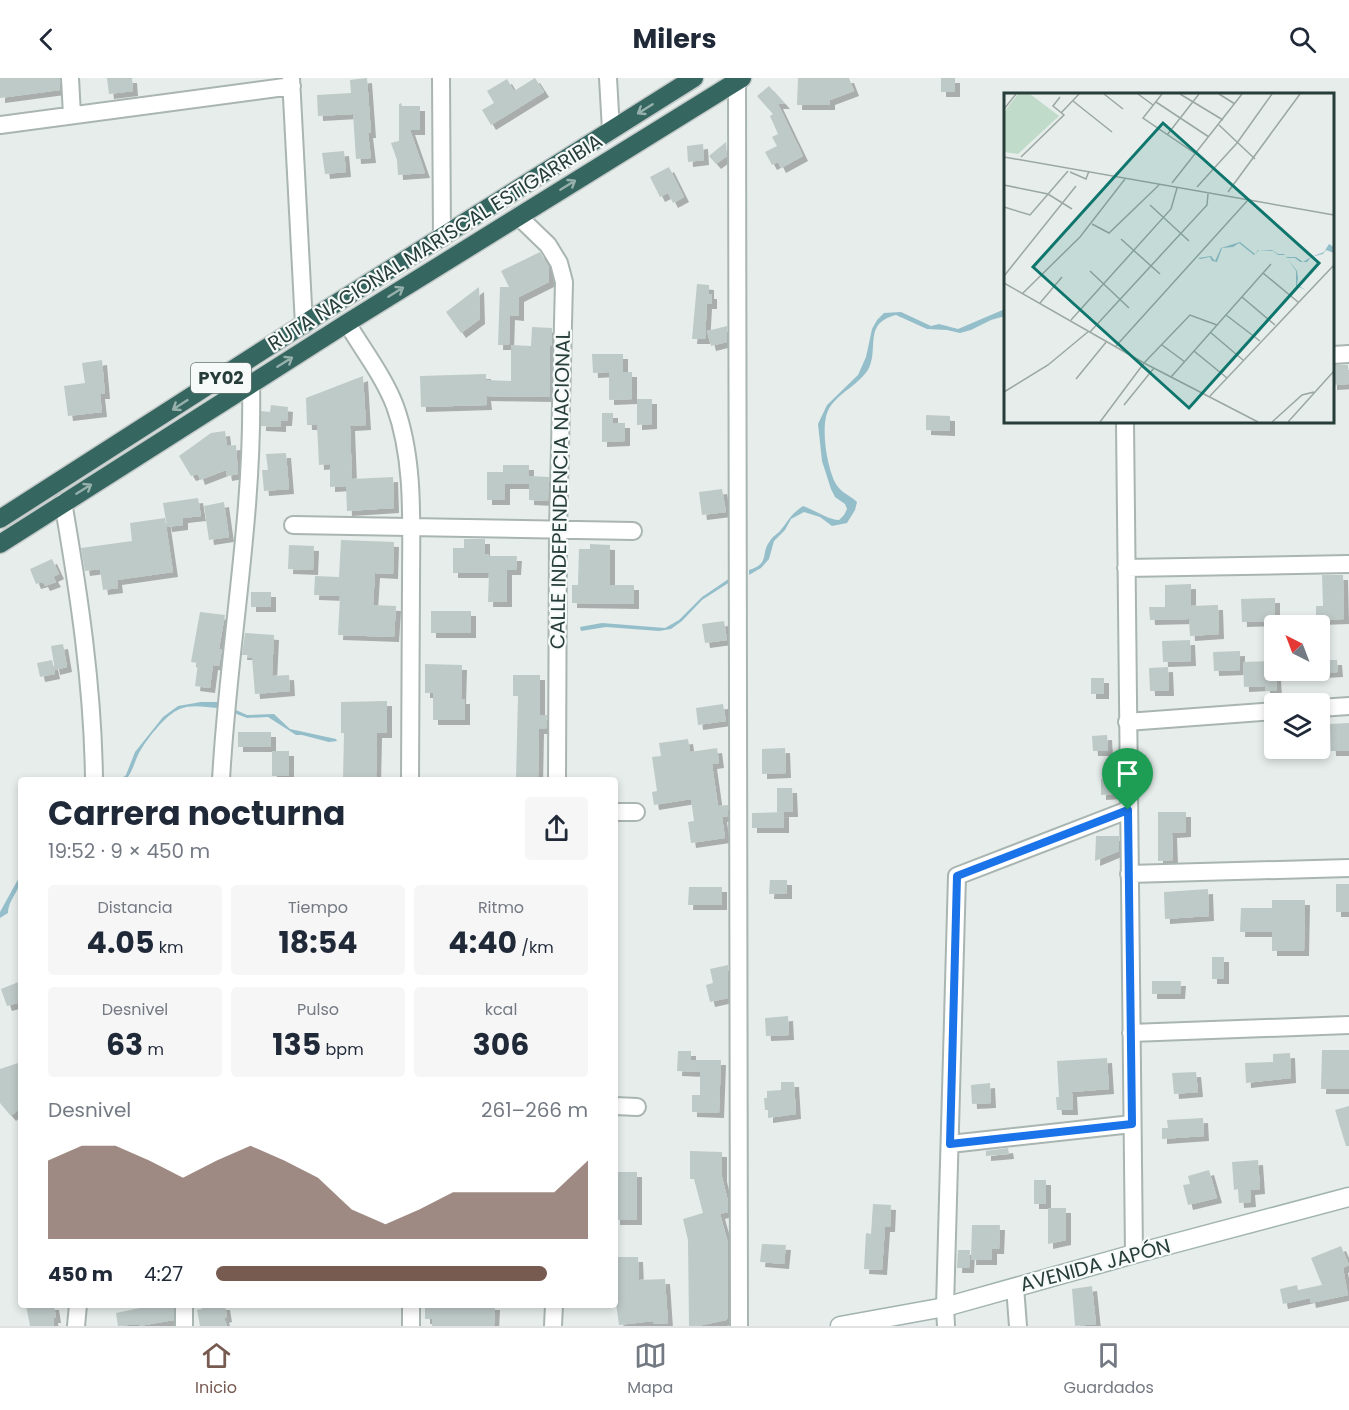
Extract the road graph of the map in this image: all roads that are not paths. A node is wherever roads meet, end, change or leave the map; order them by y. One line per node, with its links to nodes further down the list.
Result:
1 (70, 78): 7 (street)
2 (441, 78): 11 (street)
3 (608, 78): 9 (street)
4 (694, 78): 9 (highway, RUTA NACIONAL MARISCAL ESTIGARRIBIA / PY02, one-way to 9)
5 (740, 80): 10 (highway, RUTA NACIONAL MARISCAL ESTIGARRIBIA / PY02, one-way to 5); 58 (street)
6 (292, 82): 7 (street); 13 (street)
7 (72, 115): 8 (street)
8 (0, 125)
9 (611, 130): 11 (highway, RUTA NACIONAL MARISCAL ESTIGARRIBIA / PY02)
10 (518, 216): 12 (highway, RUTA NACIONAL MARISCAL ESTIGARRIBIA / PY02, one-way to 10); 22 (street, CALLE INDEPENDENCIA NACIONAL)
11 (442, 238): 13 (highway, RUTA NACIONAL MARISCAL ESTIGARRIBIA / PY02)
12 (347, 323): 16 (highway, RUTA NACIONAL MARISCAL ESTIGARRIBIA / PY02, one-way to 12); 21 (street)
13 (304, 325): 19 (highway, RUTA NACIONAL MARISCAL ESTIGARRIBIA / PY02, one-way to 19)
14 (1349, 354): 15 (street)
15 (1334, 355)
16 (251, 384): 18 (highway, RUTA NACIONAL MARISCAL ESTIGARRIBIA / PY02, one-way to 16); 32 (street)
17 (1125, 423): 26 (street)
18 (63, 502): 24 (highway, RUTA NACIONAL MARISCAL ESTIGARRIBIA / PY02); 31 (street)
19 (0, 519)
20 (292, 525): 21 (street)
21 (411, 527): 22 (street); 33 (street)
22 (558, 530): 23 (street); 34 (street, CALLE INDEPENDENCIA NACIONAL)
23 (633, 531)
24 (0, 544)
25 (1349, 564): 26 (street)
26 (1126, 568): 30 (street)
27 (1349, 706): 28 (street)
28 (1330, 707)
29 (1264, 712): 30 (street)
30 (1127, 722): 35 (street)
31 (94, 777)
32 (221, 777)
33 (410, 777)
34 (557, 777)
35 (1128, 810): 39 (street); 45 (street)
36 (618, 812): 37 (street)
37 (636, 812)
38 (1349, 868): 39 (street)
39 (1129, 874): 41 (street)
40 (1349, 1025): 41 (street)
41 (1131, 1033): 44 (street)
42 (618, 1106): 43 (street)
43 (637, 1107)
44 (1132, 1124): 45 (street); 47 (street)
45 (950, 1144): 49 (street)
46 (1349, 1197): 47 (street, AVENIDA JAPÓN)
47 (1134, 1254): 48 (street, AVENIDA JAPÓN)
48 (1016, 1287): 49 (street, AVENIDA JAPÓN); 61 (street)
49 (945, 1307): 59 (street, AVENIDA JAPÓN); 60 (street)
50 (78, 1308): 54 (street)
51 (184, 1308): 55 (street)
52 (411, 1308): 56 (street)
53 (554, 1308): 57 (street)
54 (76, 1326)
55 (184, 1326)
56 (411, 1326)
57 (554, 1326)
58 (739, 1326)
59 (840, 1326)
60 (946, 1326)
61 (1018, 1326)

